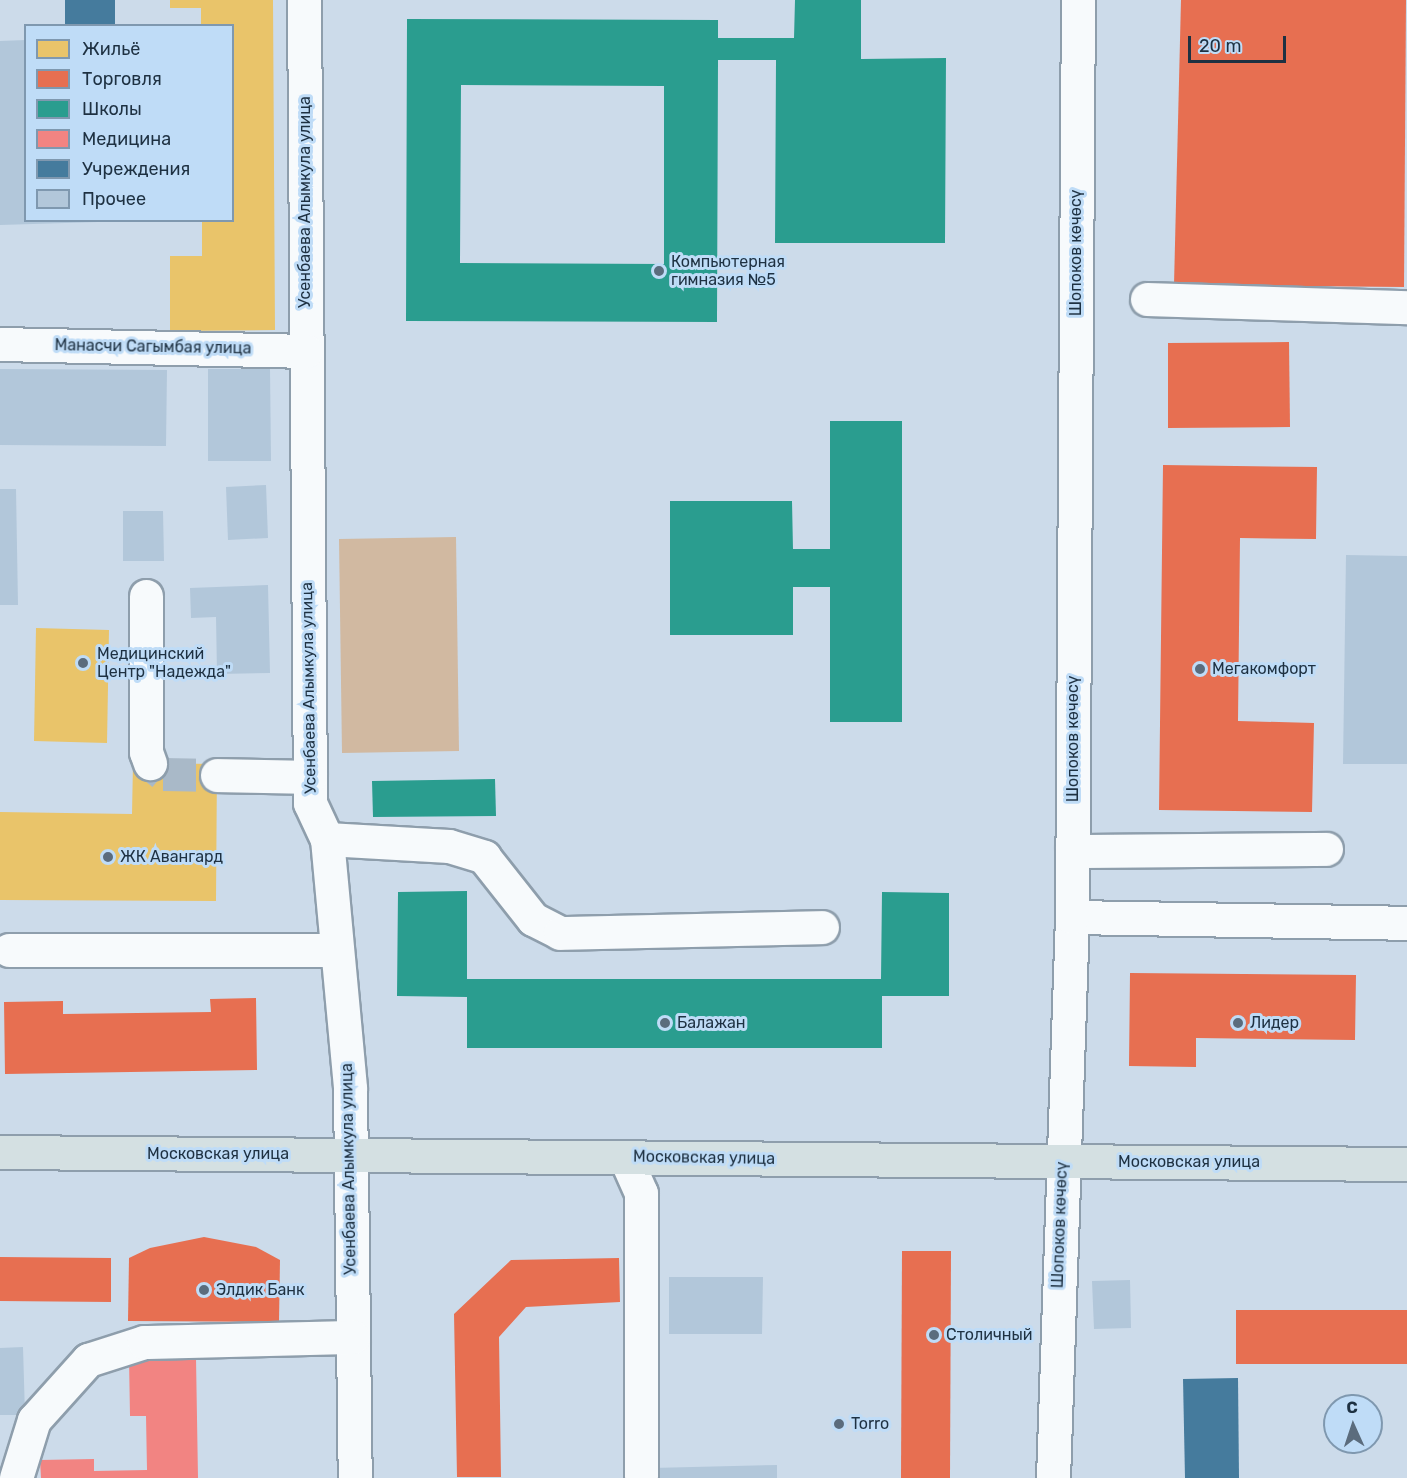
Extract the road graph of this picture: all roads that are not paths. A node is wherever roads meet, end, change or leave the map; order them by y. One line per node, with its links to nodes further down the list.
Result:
1 (304, 0): 6 (street, Усенбаева Алымкула улица)
2 (1078, 0): 13 (street, Шопоков көчөсү)
3 (1148, 299): 4 (street)
4 (1407, 307)
5 (0, 344): 6 (street, Манасчи Сагымбая улица)
6 (306, 351): 10 (street, Усенбаева Алымкула улица)
7 (146, 596): 8 (street)
8 (150, 763)
9 (217, 775): 10 (street)
10 (310, 777): 11 (street, Усенбаева Алымкула улица)
11 (327, 839): 16 (street); 18 (street, Усенбаева Алымкула улица)
12 (1326, 849): 13 (street)
13 (1072, 850): 14 (street, Шопоков көчөсү)
14 (1072, 917): 15 (street); 22 (street, Шопоков көчөсү)
15 (1407, 923)
16 (822, 927)
17 (9, 950): 18 (street)
18 (337, 950): 20 (street, Усенбаева Алымкула улица)
19 (0, 1152): 20 (main road, Московская улица)
20 (350, 1155): 21 (main road, Московская улица); 24 (street, Усенбаева Алымкула улица)
21 (625, 1157): 22 (main road, Московская улица); 25 (street)
22 (1062, 1161): 23 (main road, Московская улица); 28 (street, Шопоков көчөсү)
23 (1407, 1164)
24 (353, 1337): 26 (street); 27 (street, Усенбаева Алымкула улица)
25 (641, 1476)
26 (16, 1478)
27 (355, 1478)
28 (1053, 1478)

